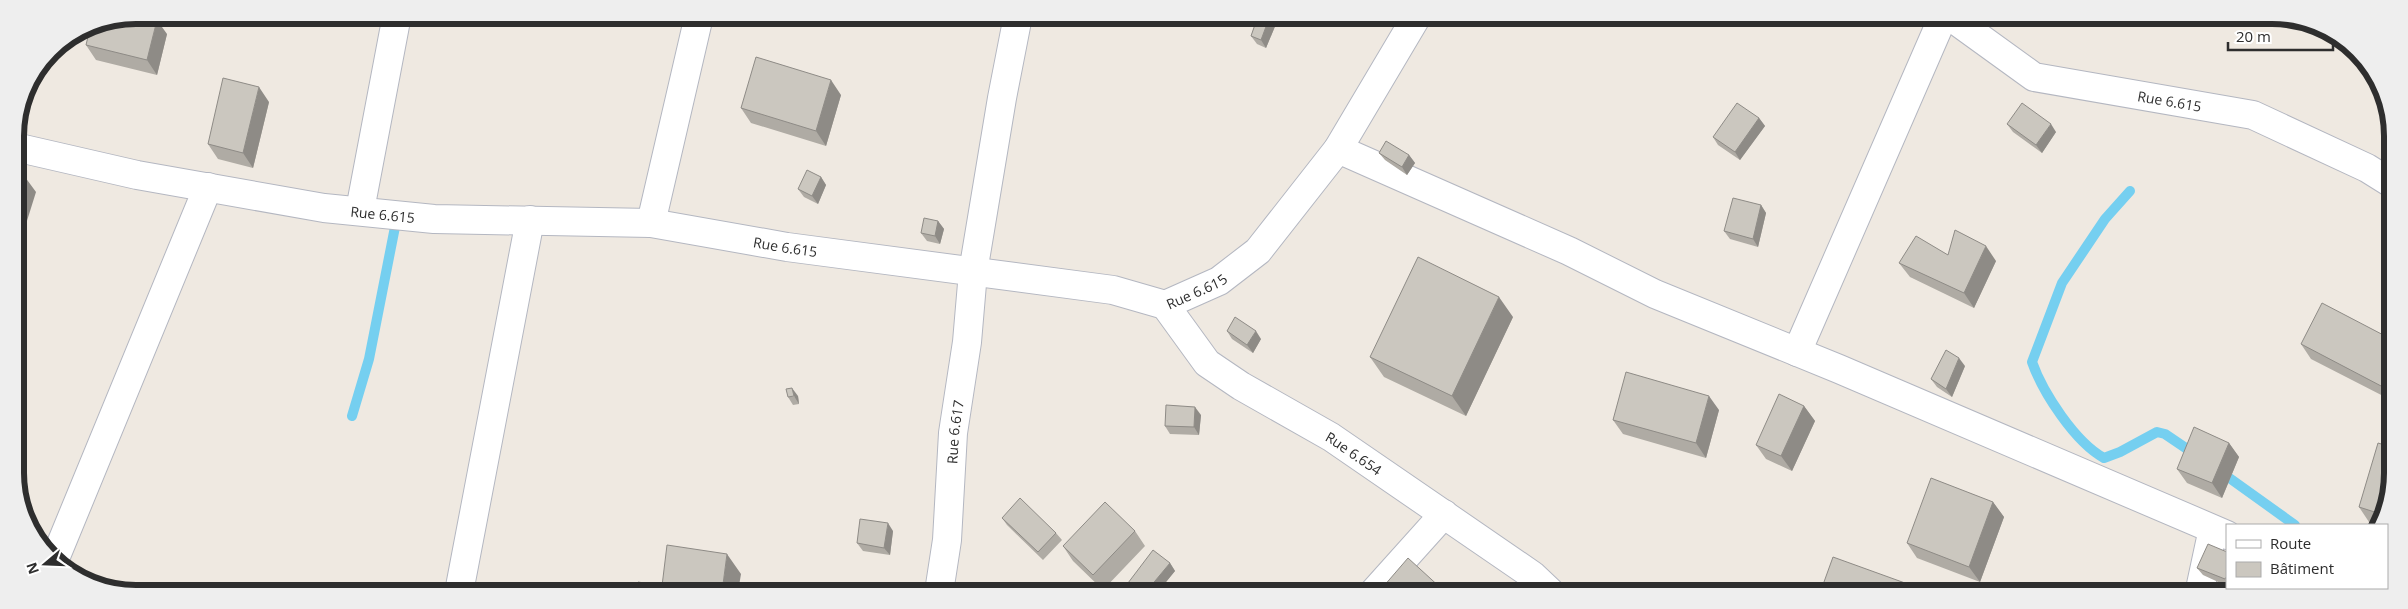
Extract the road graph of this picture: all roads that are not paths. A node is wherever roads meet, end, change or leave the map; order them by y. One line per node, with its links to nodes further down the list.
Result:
1 (395, 24): 11 (street)
2 (697, 24): 13 (street)
3 (1016, 24): 14 (street, Rue 6.617)
4 (1411, 24): 8 (street, Rue 6.615)
5 (1940, 24): 16 (street)
6 (1961, 24): 9 (street, Rue 6.615)
7 (24, 149): 10 (street, Rue 6.615)
8 (1338, 150): 15 (street, Rue 6.615); 16 (street)
9 (2384, 179)
10 (208, 187): 11 (street, Rue 6.615); 19 (street)
11 (360, 210): 12 (street, Rue 6.615)
12 (530, 220): 13 (street, Rue 6.615); 20 (street)
13 (651, 223): 14 (street, Rue 6.615)
14 (973, 272): 15 (street, Rue 6.615); 21 (street, Rue 6.617)
15 (1165, 305): 17 (street, Rue 6.654)
16 (1797, 352): 18 (street)
17 (1444, 514): 22 (street); 23 (street, Rue 6.654)
18 (2220, 532): 24 (street)
19 (63, 539)
20 (460, 585)
21 (940, 585)
22 (1380, 585)
23 (1543, 585)
24 (2202, 585)

